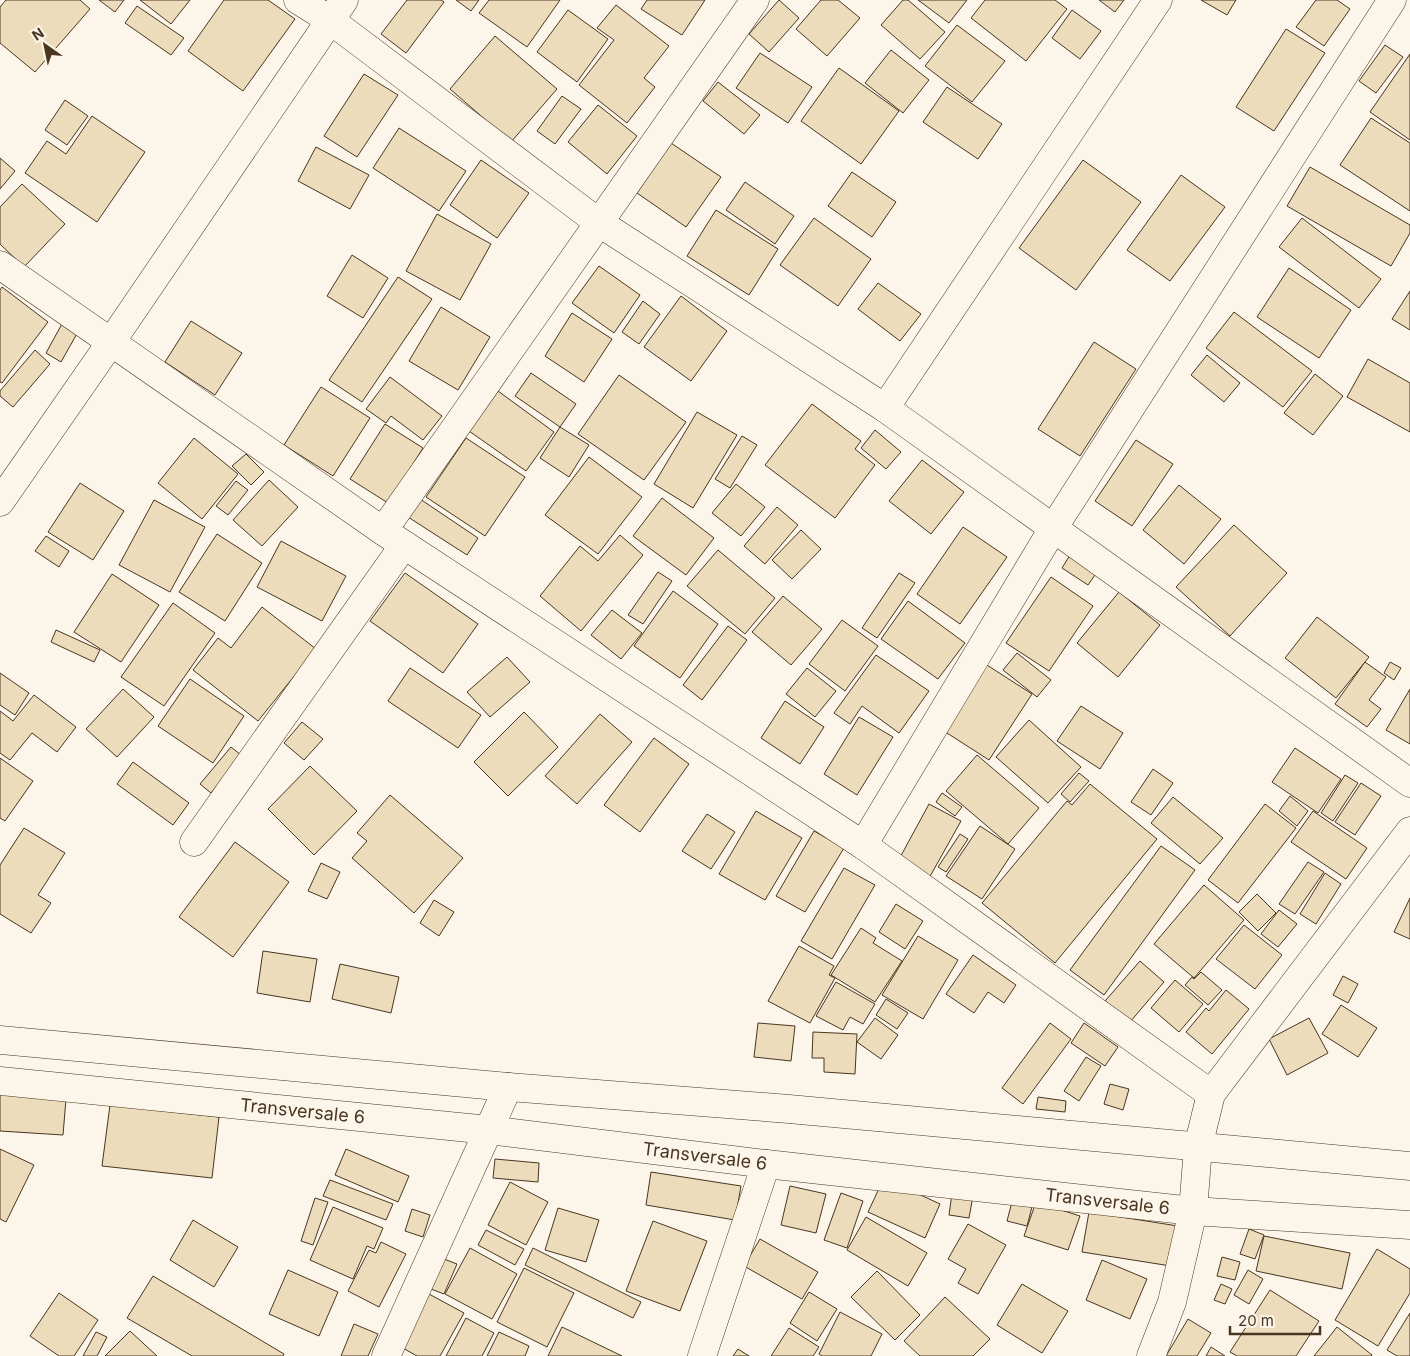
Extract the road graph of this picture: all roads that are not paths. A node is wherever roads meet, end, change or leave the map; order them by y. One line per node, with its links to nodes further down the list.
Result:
1 (298, 0): 5 (street)
2 (754, 0): 6 (street)
3 (1158, 0): 9 (street)
4 (1392, 0): 11 (street)
5 (337, 10): 6 (street); 8 (street)
6 (598, 222): 9 (street); 12 (street)
7 (0, 265): 8 (street)
8 (111, 342): 10 (street); 12 (street)
9 (885, 408): 11 (street)
10 (0, 502)
11 (1054, 527): 13 (street); 16 (street)
12 (394, 538): 15 (street); 16 (street)
13 (1410, 783)
14 (1410, 831): 20 (street)
15 (194, 842)
16 (863, 845): 20 (street)
17 (0, 1040): 19 (street)
18 (0, 1081): 21 (street, Transversale 6)
19 (508, 1087): 21 (street); 22 (street)
20 (1211, 1094): 22 (street)
21 (489, 1130): 23 (street, Transversale 6); 27 (street)
22 (1198, 1146): 24 (street); 25 (street)
23 (766, 1164): 25 (street, Transversale 6); 28 (street)
24 (1410, 1166)
25 (1193, 1211): 26 (street, Transversale 6); 29 (street)
26 (1410, 1225)
27 (386, 1356)
28 (702, 1356)
29 (1151, 1356)

